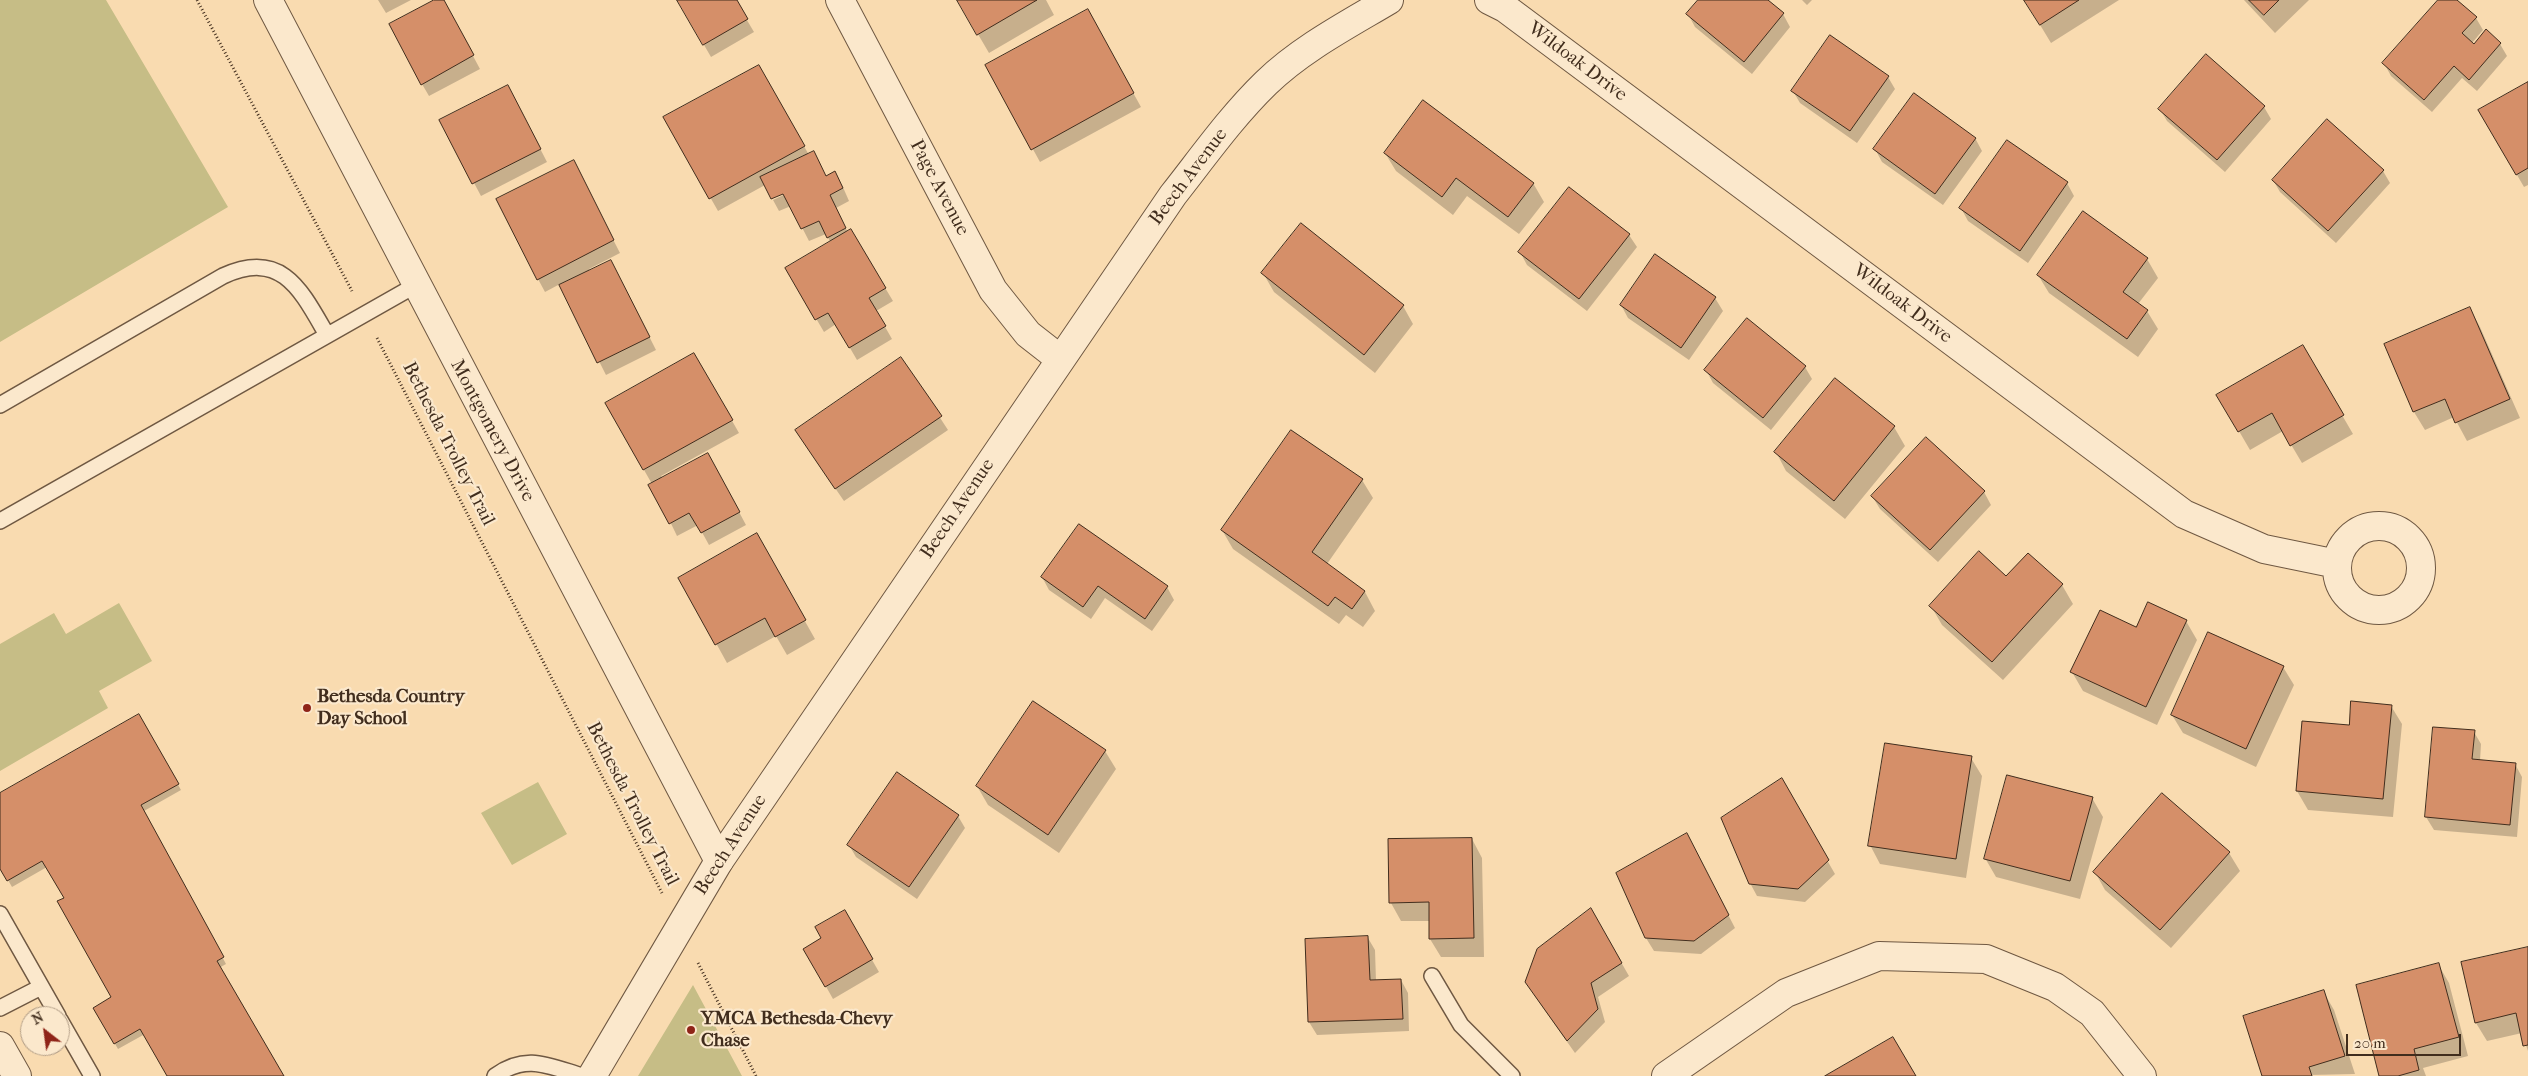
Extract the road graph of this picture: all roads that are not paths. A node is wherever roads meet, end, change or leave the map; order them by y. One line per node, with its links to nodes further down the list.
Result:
1 (268, 0): 5 (street, Montgomery Drive)
2 (840, 0): 7 (street, Page Avenue)
3 (1389, 0): 7 (street, Beech Avenue)
4 (1489, 0): 10 (street, Wildoak Drive)
5 (416, 285): 6 (lane); 11 (street, Montgomery Drive)
6 (327, 335): 8 (lane); 9 (lane)
7 (1060, 359): 11 (street, Beech Avenue)
8 (0, 405)
9 (0, 521)
10 (2337, 564)
11 (719, 861): 23 (street, Beech Avenue)
12 (0, 914): 14 (lane)
13 (1432, 976): 24 (lane)
14 (41, 987): 15 (lane); 16 (lane)
15 (52, 1006)
16 (0, 1008)
17 (70, 1038): 20 (lane)
18 (0, 1046): 19 (street)
19 (16, 1076)
20 (92, 1076)
21 (495, 1076): 22 (lane)
22 (582, 1076)
23 (592, 1076)
24 (1512, 1076)
25 (1666, 1076): 26 (street)
26 (2142, 1076)

